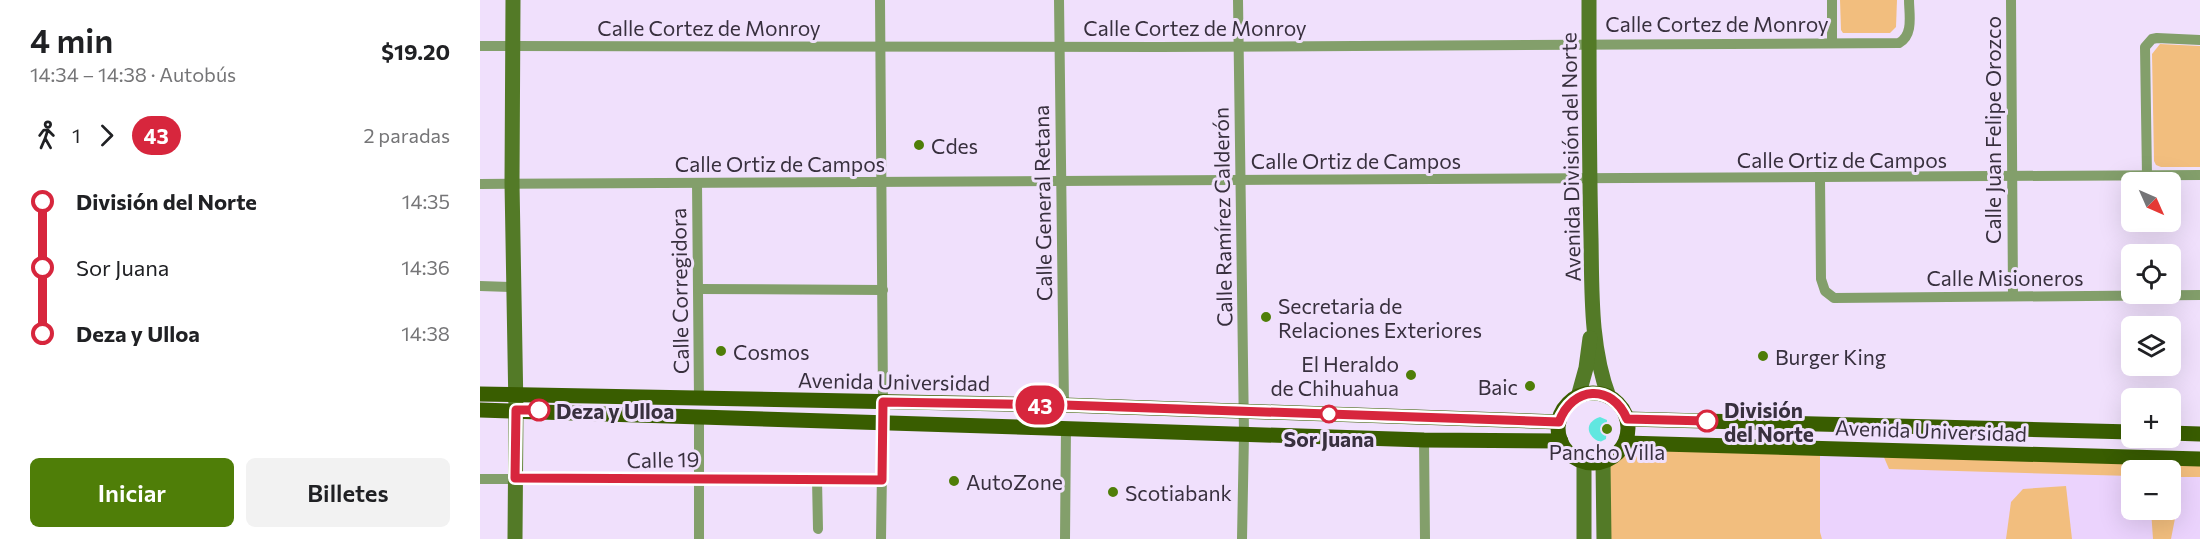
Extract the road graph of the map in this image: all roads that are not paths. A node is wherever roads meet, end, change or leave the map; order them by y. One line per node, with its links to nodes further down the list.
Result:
1 (513, 0): 13 (main road)
2 (880, 0): 15 (street)
3 (1059, 0): 16 (street, Calle General Retana)
4 (1238, 0): 14 (street, Calle Ramírez Calderón)
5 (1589, 0): 10 (main road, Avenida División del Norte)
6 (1832, 0): 11 (street)
7 (1909, 0): 11 (street, Calle Cortez de Monroy)
8 (2011, 0): 21 (street, Calle Juan Felipe Orozco)
9 (2200, 40): 17 (street)
10 (1589, 43): 11 (street, Calle Cortez de Monroy); 14 (street, Calle Cortez de Monroy); 23 (main road, Avenida División del Norte)
11 (1832, 43)
12 (480, 46): 13 (street, Calle Cortez de Monroy)
13 (514, 46): 15 (street, Calle Cortez de Monroy); 27 (main road)
14 (1238, 46): 16 (street, Calle Cortez de Monroy); 24 (street, Calle Ramírez Calderón)
15 (881, 47): 16 (street, Calle Cortez de Monroy); 26 (street)
16 (1059, 47): 25 (street, Calle General Retana)
17 (2147, 172)
18 (2181, 175): 19 (street, Calle Ortiz de Campos)
19 (2200, 175)
20 (2121, 176): 21 (street, Calle Ortiz de Campos)
21 (2012, 177): 22 (street, Calle Ortiz de Campos); 35 (street, Calle Juan Felipe Orozco)
22 (1820, 178): 23 (street, Calle Ortiz de Campos); 35 (street, Calle Misioneros)
23 (1589, 179): 24 (street, Calle Ortiz de Campos); 36 (main road, Avenida División del Norte)
24 (1242, 180): 25 (street, Calle Ortiz de Campos); 45 (street, Calle Ramírez Calderón)
25 (1062, 181): 26 (street, Calle Ortiz de Campos); 43 (street, Calle General Retana)
26 (881, 182): 28 (street, Calle Ortiz de Campos); 33 (street)
27 (512, 183): 28 (street, Calle Ortiz de Campos); 29 (street, Calle Ortiz de Campos); 31 (main road)
28 (697, 183): 32 (street, Calle Corregidora)
29 (480, 184)
30 (480, 286): 31 (street)
31 (514, 287): 41 (main road)
32 (699, 289): 33 (street); 40 (street, Calle Corregidora)
33 (883, 290): 42 (street)
34 (2200, 295): 35 (street, Calle Misioneros)
35 (2013, 296)
36 (1593, 314): 38 (main road, Avenida División del Norte); 39 (main road, Avenida División del Norte)
37 (480, 394): 41 (main road, Avenida Universidad)
38 (1578, 397): 39 (main road); 49 (main road)
39 (1609, 397): 47 (main road)
40 (699, 399): 41 (main road, Avenida Universidad); 42 (main road, Avenida Universidad)
41 (516, 402): 44 (main road, Avenida Universidad); 46 (main road, Avenida Universidad); 62 (main road)
42 (883, 402): 43 (main road, Avenida Universidad); 48 (street)
43 (1064, 405): 45 (main road, Avenida Universidad)
44 (480, 410)
45 (1244, 411): 49 (main road, Avenida Universidad); 53 (street, Calle Ramírez Calderón)
46 (699, 416): 48 (main road, Avenida Universidad); 63 (street)
47 (1627, 419): 51 (main road, Avenida Universidad); 57 (main road)
48 (882, 422): 50 (main road, Avenida Universidad); 65 (street)
49 (1559, 422): 56 (main road)
50 (1066, 428): 53 (main road, Avenida Universidad); 70 (street)
51 (2121, 432)
52 (2181, 433): 54 (main road)
53 (1244, 434): 55 (main road, Avenida Universidad); 71 (street, Calle Ramírez Calderón)
54 (2200, 434)
55 (1424, 440): 56 (main road, Avenida Universidad); 72 (street)
56 (1561, 441): 59 (main road)
57 (1625, 443): 58 (main road, Avenida Universidad); 60 (main road)
58 (2200, 459)
59 (1584, 462): 60 (main road); 73 (main road)
60 (1603, 462): 74 (main road)
61 (480, 478): 62 (street, Calle 19)
62 (515, 478): 63 (street, Calle 19); 67 (main road)
63 (699, 478): 64 (street, Calle 19); 68 (street)
64 (817, 479): 65 (street, Calle 19); 66 (street)
65 (882, 480): 69 (street)
66 (818, 529)
67 (515, 539)
68 (699, 539)
69 (881, 539)
70 (1065, 539)
71 (1242, 539)
72 (1425, 539)
73 (1584, 539)
74 (1604, 539)

